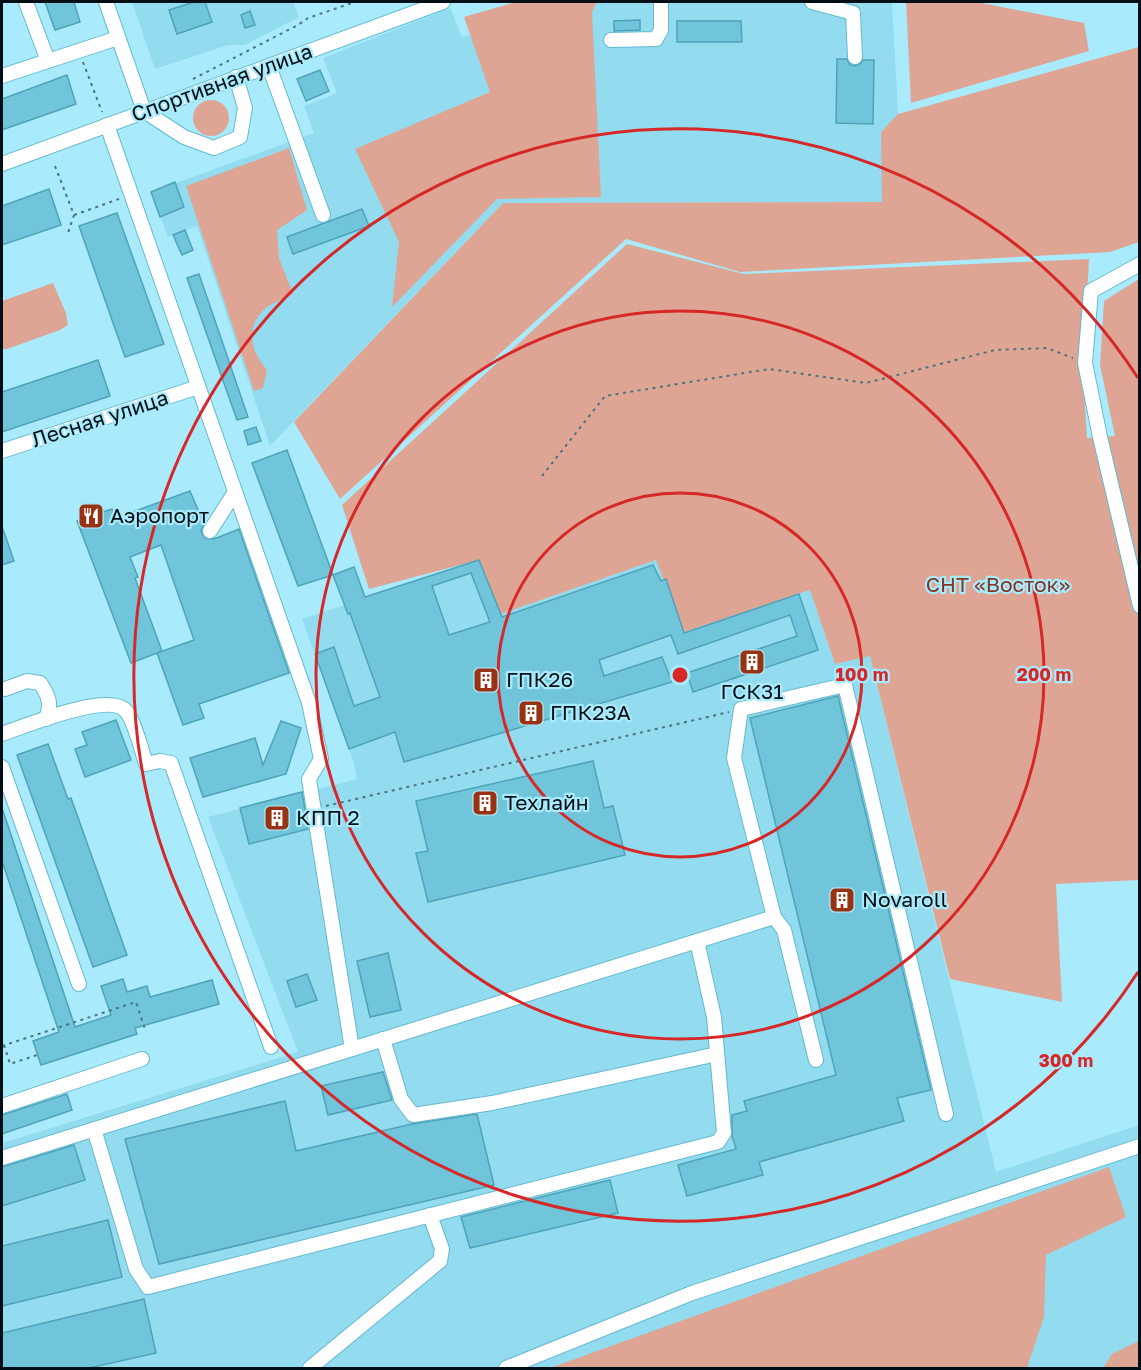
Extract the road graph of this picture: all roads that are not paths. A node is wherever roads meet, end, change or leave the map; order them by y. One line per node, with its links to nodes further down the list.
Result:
1 (26, 2): 9 (street)
2 (106, 2): 6 (street)
3 (443, 2): 10 (street, Спортивная улица)
4 (661, 2): 7 (street)
5 (812, 2): 8 (street)
6 (118, 38): 9 (street); 13 (street)
7 (611, 40)
8 (855, 57)
9 (48, 61): 11 (street)
10 (269, 66): 12 (street, Спортивная улица); 16 (street)
11 (2, 76)
12 (236, 77): 13 (street, Спортивная улица); 13 (street)
13 (144, 111): 14 (street, Спортивная улица)
14 (105, 119): 15 (street, Спортивная улица); 18 (street)
15 (2, 164)
16 (323, 215)
17 (1140, 264): 22 (street)
18 (198, 387): 19 (street, Лесная улица); 20 (street)
19 (2, 451)
20 (235, 492): 21 (street); 32 (street)
21 (210, 531)
22 (1140, 606)
23 (4, 689): 24 (street)
24 (46, 719): 25 (street); 31 (street)
25 (2, 734)
26 (2, 767): 29 (street)
27 (774, 917): 28 (street); 35 (street); 37 (street)
28 (697, 941): 30 (street); 33 (street)
29 (79, 984)
30 (383, 1039): 32 (street); 33 (street)
31 (271, 1047)
32 (352, 1048): 38 (street)
33 (717, 1054): 41 (street)
34 (142, 1059): 36 (street)
35 (816, 1060)
36 (2, 1106)
37 (946, 1114)
38 (94, 1129): 40 (street); 41 (street)
39 (1140, 1146): 43 (street)
40 (2, 1158)
41 (430, 1215): 42 (street)
42 (310, 1368)
43 (506, 1368)

